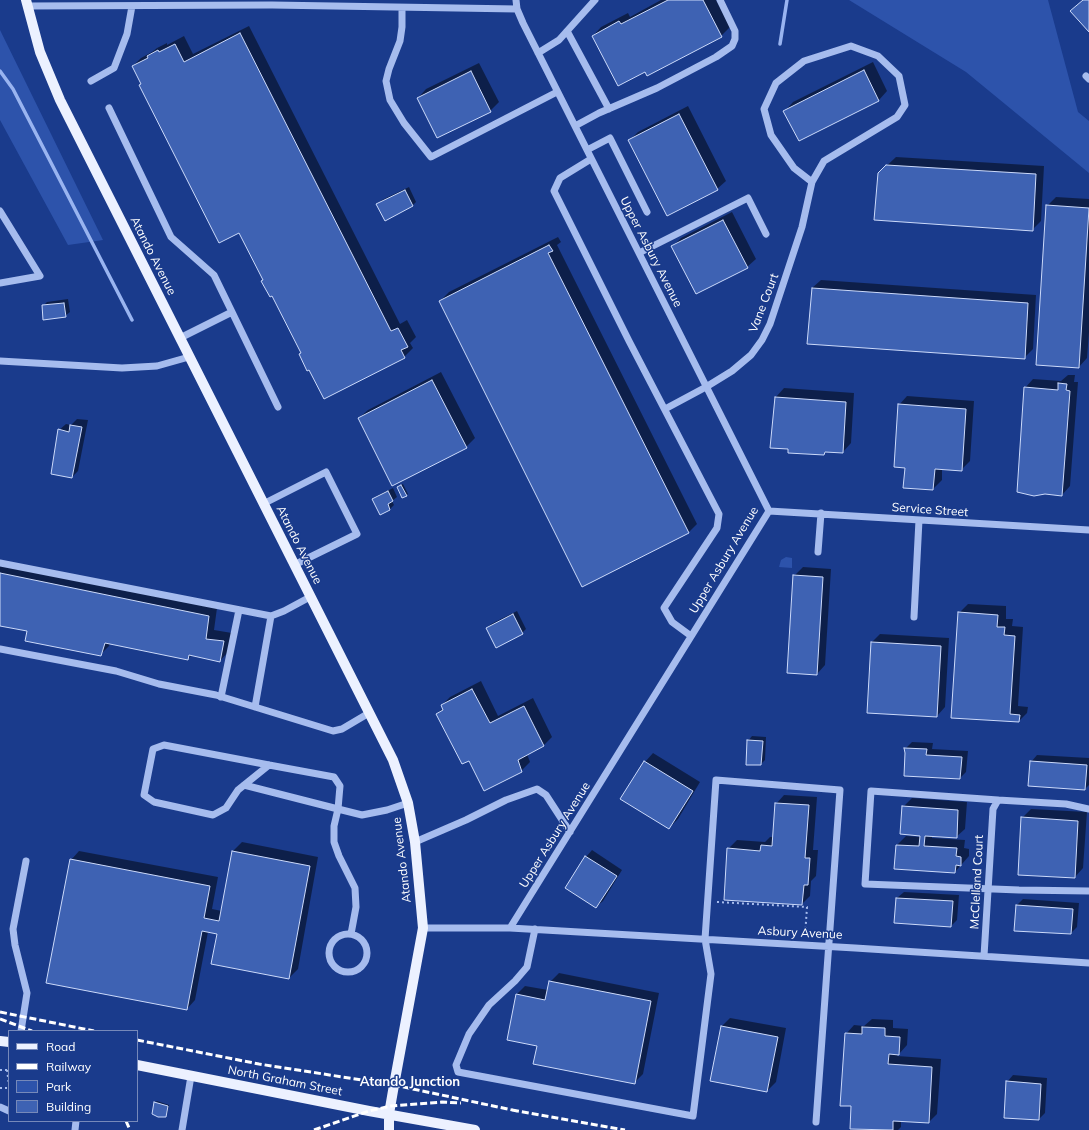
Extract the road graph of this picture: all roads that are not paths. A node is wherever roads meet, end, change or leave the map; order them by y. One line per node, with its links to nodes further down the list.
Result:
1 (516, 0): 8 (street, Upper Asbury Avenue)
2 (595, 0): 9 (street)
3 (720, 0): 14 (street)
4 (27, 3): 5 (street); 25 (main road, Atando Avenue)
5 (83, 3): 6 (street)
6 (132, 6): 7 (street); 11 (street)
7 (402, 8): 8 (street); 12 (street)
8 (517, 9): 10 (street, Upper Asbury Avenue)
9 (567, 31): 10 (street); 14 (street)
10 (538, 53): 12 (street, Upper Asbury Avenue)
11 (91, 81)
12 (557, 92): 15 (street, Upper Asbury Avenue)
13 (109, 108): 24 (street)
14 (609, 109): 15 (street)
15 (575, 126): 16 (street, Upper Asbury Avenue)
16 (587, 150): 17 (street, Upper Asbury Avenue); 20 (street)
17 (591, 159): 22 (street, Upper Asbury Avenue); 30 (street)
18 (812, 182): 18 (street, Vane Court); 28 (street, Vane Court)
19 (0, 211): 23 (street)
20 (647, 212)
21 (766, 234): 22 (street)
22 (639, 253): 28 (street, Upper Asbury Avenue)
23 (0, 283)
24 (232, 312): 25 (street); 29 (street)
25 (180, 338): 26 (main road, Atando Avenue)
26 (190, 357): 27 (street); 31 (main road, Atando Avenue)
27 (0, 361)
28 (706, 386): 30 (street, Vane Court); 32 (street, Upper Asbury Avenue)
29 (278, 407)
30 (664, 409): 43 (street)
31 (263, 504): 38 (main road, Atando Avenue); 38 (street)
32 (769, 511): 33 (street, Service Street); 43 (street, Upper Asbury Avenue)
33 (821, 513): 34 (street, Service Street); 36 (street)
34 (918, 520): 35 (street, Service Street); 42 (street)
35 (1089, 530)
36 (818, 552)
37 (0, 563): 40 (street)
38 (294, 565): 39 (main road, Atando Avenue)
39 (310, 597): 41 (street); 47 (main road, Atando Avenue)
40 (239, 610): 41 (street); 45 (street)
41 (271, 616): 46 (street)
42 (914, 617)
43 (691, 636): 54 (street, Upper Asbury Avenue)
44 (0, 649): 45 (street)
45 (221, 697): 46 (street)
46 (255, 706): 47 (street)
47 (369, 713): 51 (main road, Atando Avenue)
48 (269, 765): 49 (street); 49 (street); 52 (street)
49 (244, 785): 52 (street)
50 (998, 800): 53 (street); 57 (street, McClelland Court); 57 (street)
51 (408, 803): 52 (street); 55 (main road, Atando Avenue)
52 (338, 808): 62 (street)
53 (1089, 809)
54 (570, 832): 55 (street); 60 (street, Upper Asbury Avenue)
55 (415, 842): 59 (main road, Atando Avenue)
56 (26, 861): 67 (street)
57 (988, 888): 58 (street); 65 (street, McClelland Court)
58 (1089, 891)
59 (423, 928): 60 (street); 70 (main road, Atando Avenue)
60 (510, 928): 61 (street, Asbury Avenue)
61 (535, 929): 63 (street, Asbury Avenue); 63 (street)
62 (351, 934): 62 (street)
63 (705, 939): 64 (street, Asbury Avenue); 64 (street)
64 (829, 946): 65 (street, Asbury Avenue); 71 (street)
65 (984, 956): 66 (street, Asbury Avenue)
66 (1089, 963)
67 (21, 1030)
68 (138, 1065): 69 (main road, North Graham Street)
69 (191, 1076): 70 (main road, North Graham Street); 72 (street)
70 (389, 1114): 73 (main road, Atando Avenue); 74 (main road, North Graham Street)
71 (816, 1122)
72 (182, 1130)
73 (389, 1130)
74 (475, 1130)

